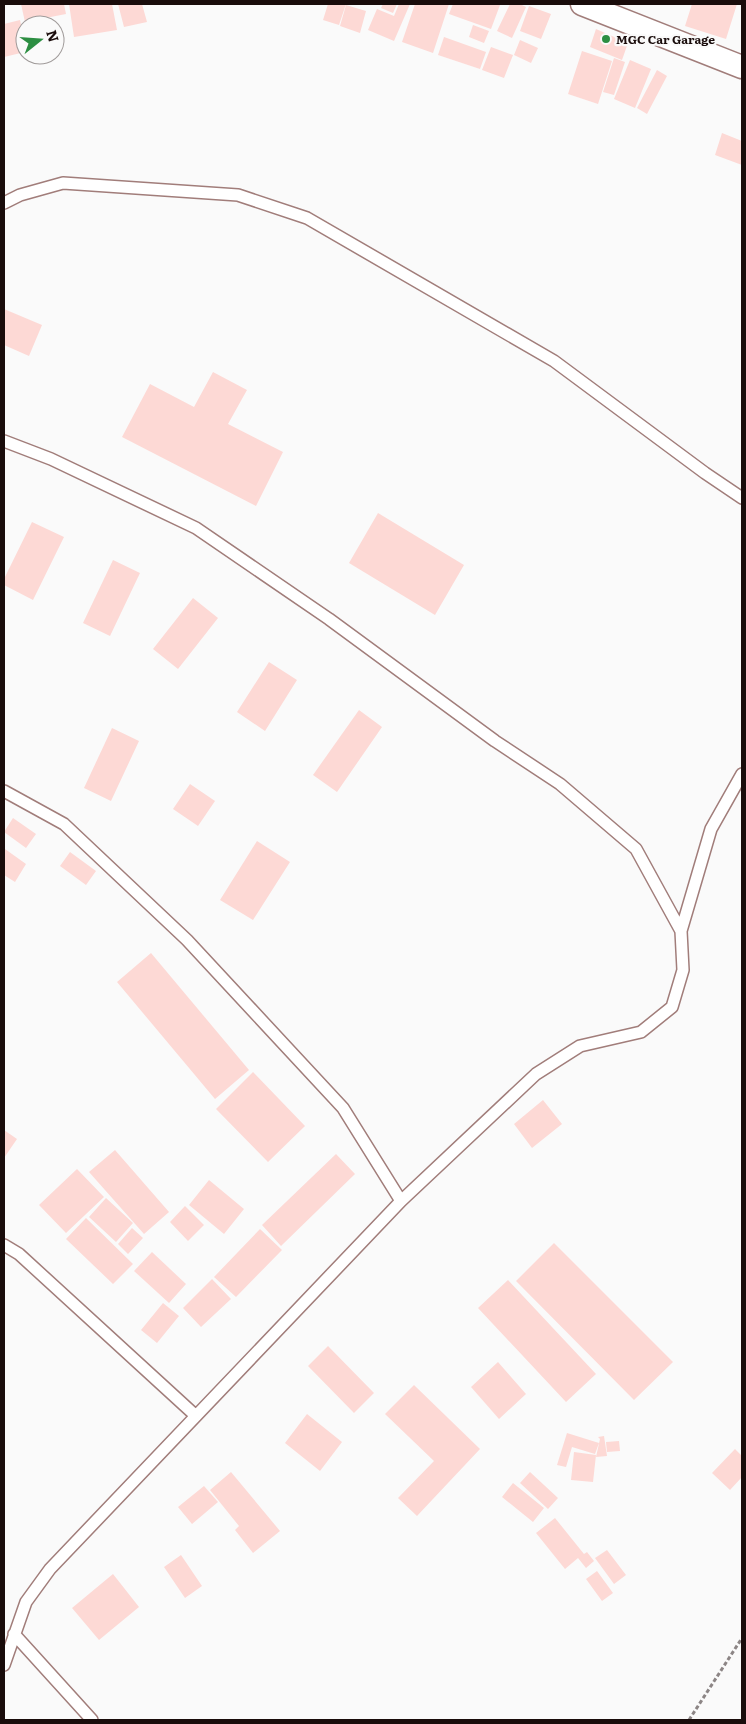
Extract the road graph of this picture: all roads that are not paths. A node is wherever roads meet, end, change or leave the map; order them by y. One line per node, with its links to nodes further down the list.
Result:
1 (582, 4): 2 (street)
2 (740, 59)
3 (4, 203): 5 (lane)
4 (4, 441): 8 (lane)
5 (742, 498)
6 (742, 774): 8 (lane)
7 (4, 791): 9 (lane)
8 (681, 931): 9 (lane)
9 (401, 1201): 11 (lane)
10 (4, 1245): 11 (lane)
11 (196, 1416): 12 (lane)
12 (14, 1634): 13 (lane); 14 (lane)
13 (4, 1665)
14 (92, 1720)

